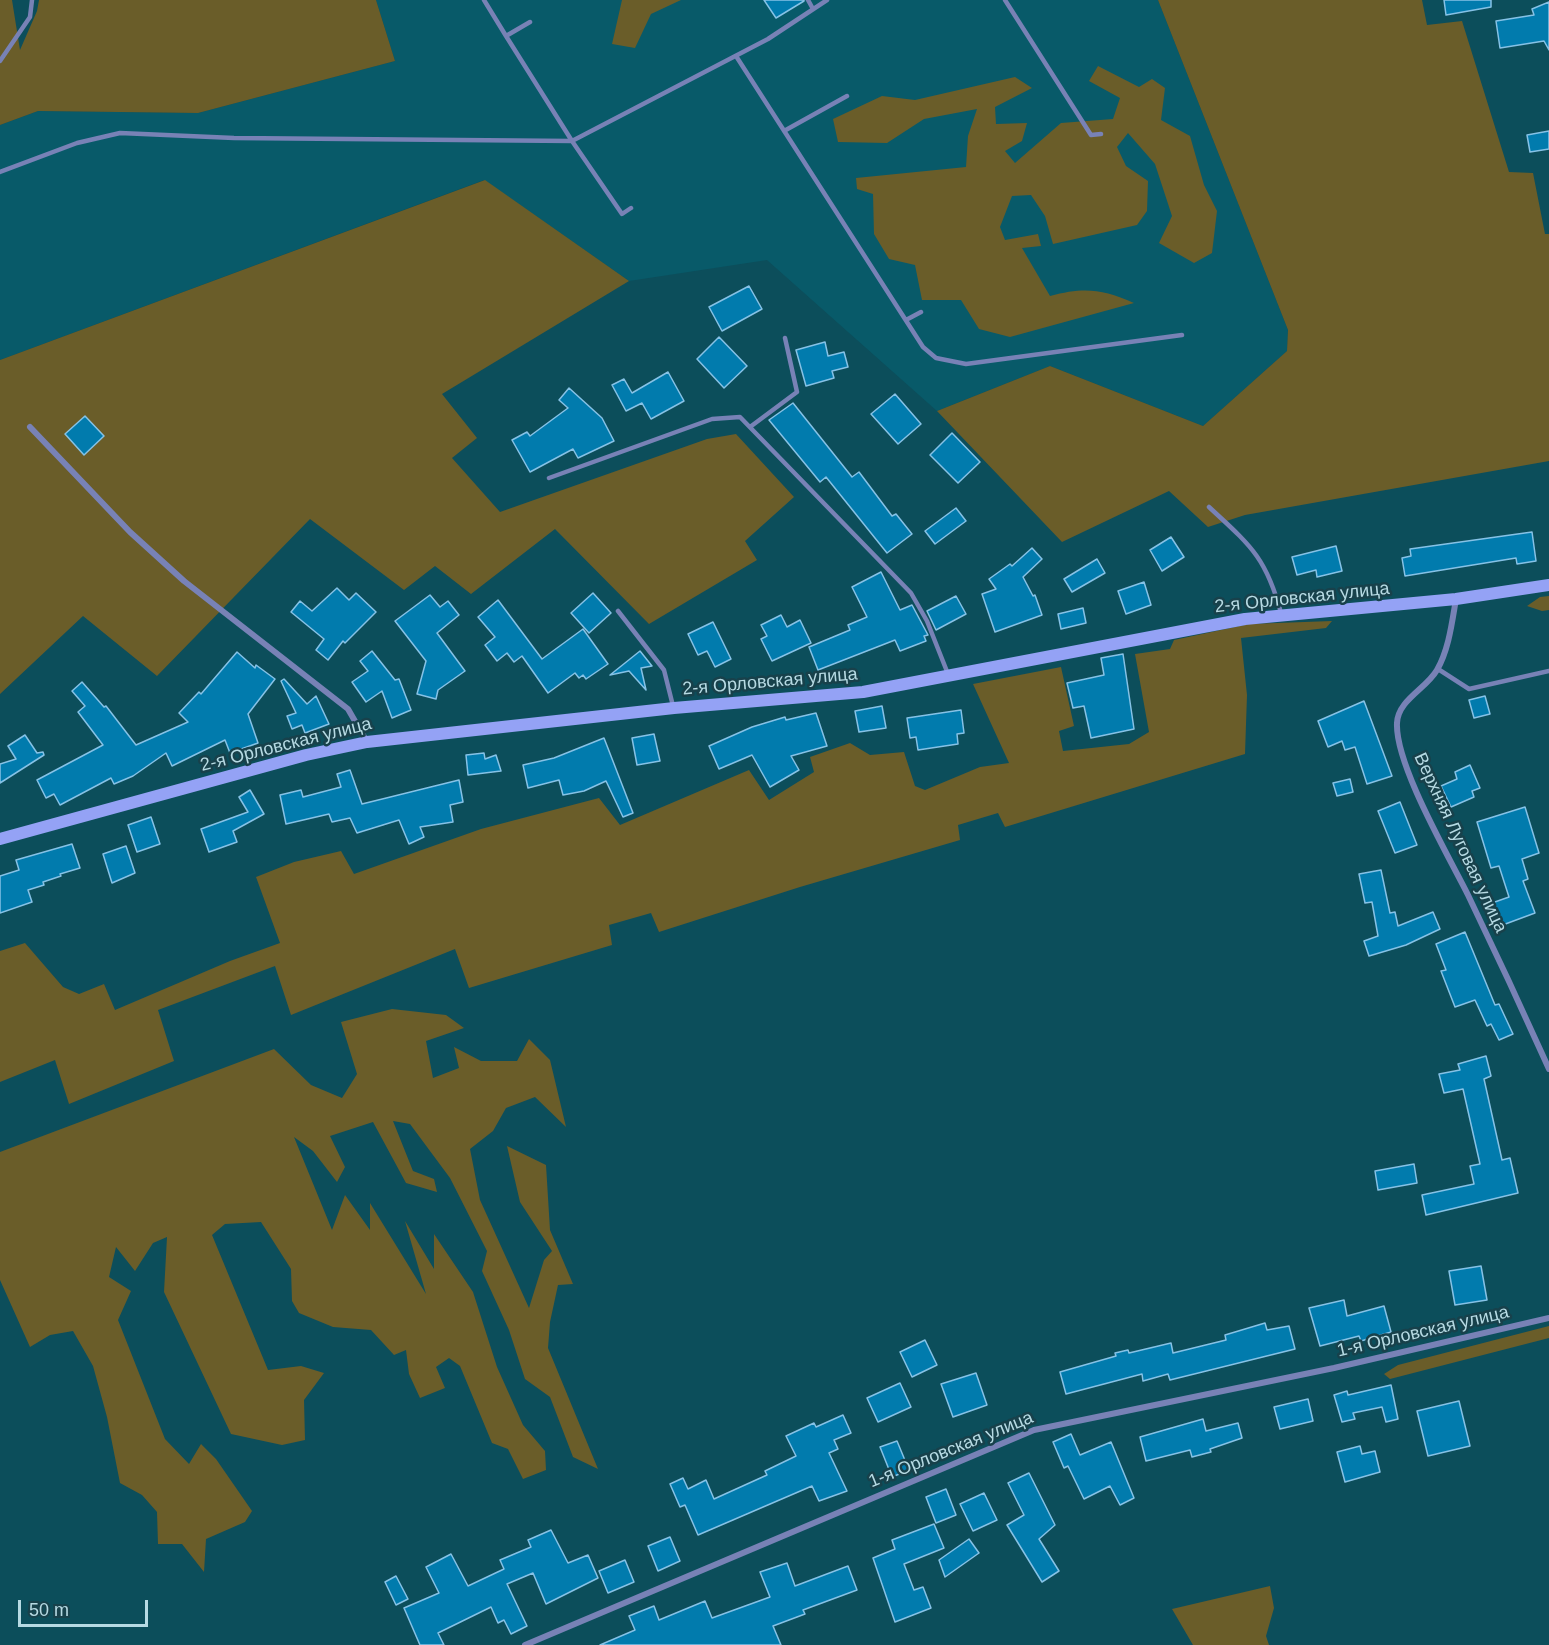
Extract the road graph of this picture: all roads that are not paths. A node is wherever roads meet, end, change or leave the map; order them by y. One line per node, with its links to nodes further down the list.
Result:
1 (32, 0): 10 (lane)
2 (484, 0): 8 (lane)
3 (808, 0): 6 (lane)
4 (827, 0): 6 (lane)
5 (1005, 0): 13 (lane)
6 (813, 9): 9 (lane)
7 (530, 22): 8 (lane)
8 (506, 36): 14 (lane)
9 (735, 56): 12 (lane); 14 (lane)
10 (0, 61)
11 (847, 96): 12 (lane)
12 (784, 131): 18 (lane)
13 (1101, 134)
14 (572, 141): 15 (lane); 16 (lane)
15 (0, 172)
16 (631, 208)
17 (921, 312): 18 (lane)
18 (906, 320): 19 (lane)
19 (1182, 335)
20 (785, 338): 22 (lane)
21 (30, 427): 33 (street)
22 (750, 427): 23 (lane); 31 (lane)
23 (549, 478)
24 (1209, 507): 28 (lane)
25 (1549, 585): 26 (street, 2-я Орловская улица)
26 (1456, 599): 28 (street, 2-я Орловская улица); 29 (street, Верхняя Луговая улица)
27 (618, 611): 32 (lane)
28 (1281, 616): 31 (street, 2-я Орловская улица)
29 (1438, 669): 30 (lane); 35 (street, Верхняя Луговая улица)
30 (1549, 671)
31 (949, 677): 32 (street, 2-я Орловская улица)
32 (674, 708): 33 (street, 2-я Орловская улица)
33 (367, 742): 34 (street, 2-я Орловская улица)
34 (0, 839)
35 (1549, 1069)
36 (1549, 1318): 37 (street, 1-я Орловская улица)
37 (525, 1645)

